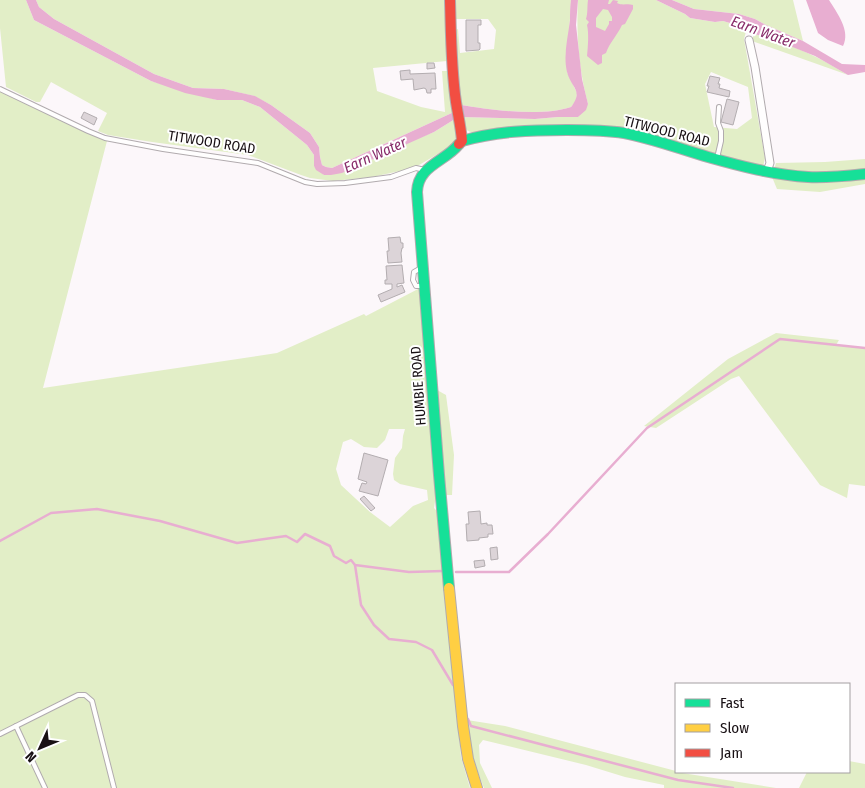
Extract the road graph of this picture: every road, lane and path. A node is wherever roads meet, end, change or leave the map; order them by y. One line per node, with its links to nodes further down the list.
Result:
1 (450, 0): 5 (street)
2 (749, 40): 8 (street)
3 (0, 88): 7 (lane, TITWOOD ROAD)
4 (719, 107): 6 (lane)
5 (462, 141): 6 (street, TITWOOD ROAD); 7 (street)
6 (717, 158): 8 (street, TITWOOD ROAD)
7 (425, 170): 14 (street, HUMBIE ROAD)
8 (767, 171): 9 (street, TITWOOD ROAD)
9 (865, 174)
10 (16, 726): 11 (lane); 12 (lane); 13 (lane)
11 (0, 734)
12 (45, 788)
13 (114, 788)
14 (477, 788)

